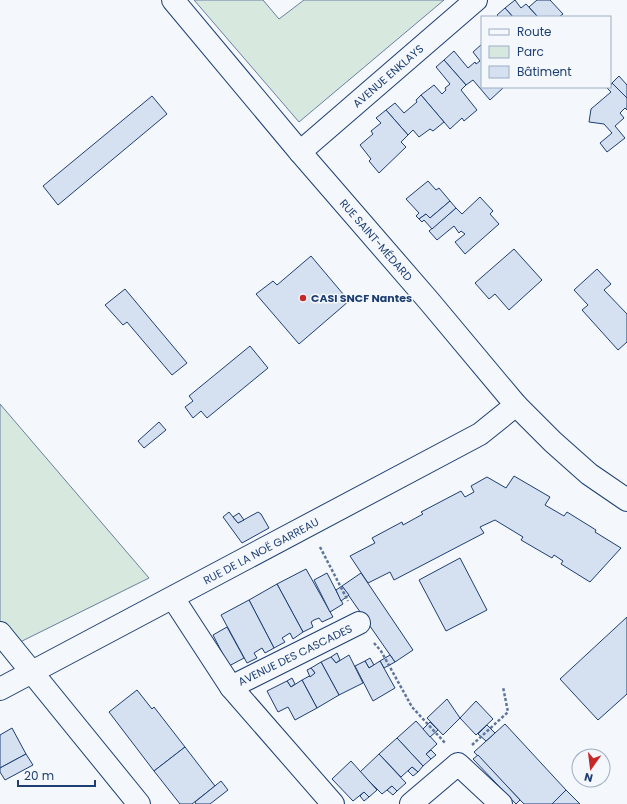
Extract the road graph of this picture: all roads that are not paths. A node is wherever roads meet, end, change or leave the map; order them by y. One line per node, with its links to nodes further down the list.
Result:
1 (174, 0): 3 (street, RUE SAINT-MÉDARD)
2 (476, 0): 3 (street, AVENUE ENKLAYS)
3 (300, 152): 4 (street, RUE SAINT-MÉDARD)
4 (516, 405): 5 (street, RUE SAINT-MÉDARD); 6 (street, RUE DE LA NOË GARREAU)
5 (627, 500)
6 (173, 598): 9 (street, RUE DE LA NOË GARREAU); 10 (street, AVENUE DES CASCADES)
7 (359, 623): 10 (street, AVENUE DES CASCADES)
8 (0, 633): 9 (street)
9 (32, 672): 11 (street, RUE DE LA NOË GARREAU); 12 (street)
10 (231, 687): 13 (street, AVENUE DES CASCADES)
11 (0, 689)
12 (139, 804)
13 (333, 804)
14 (411, 804): 15 (street)
15 (501, 804)

